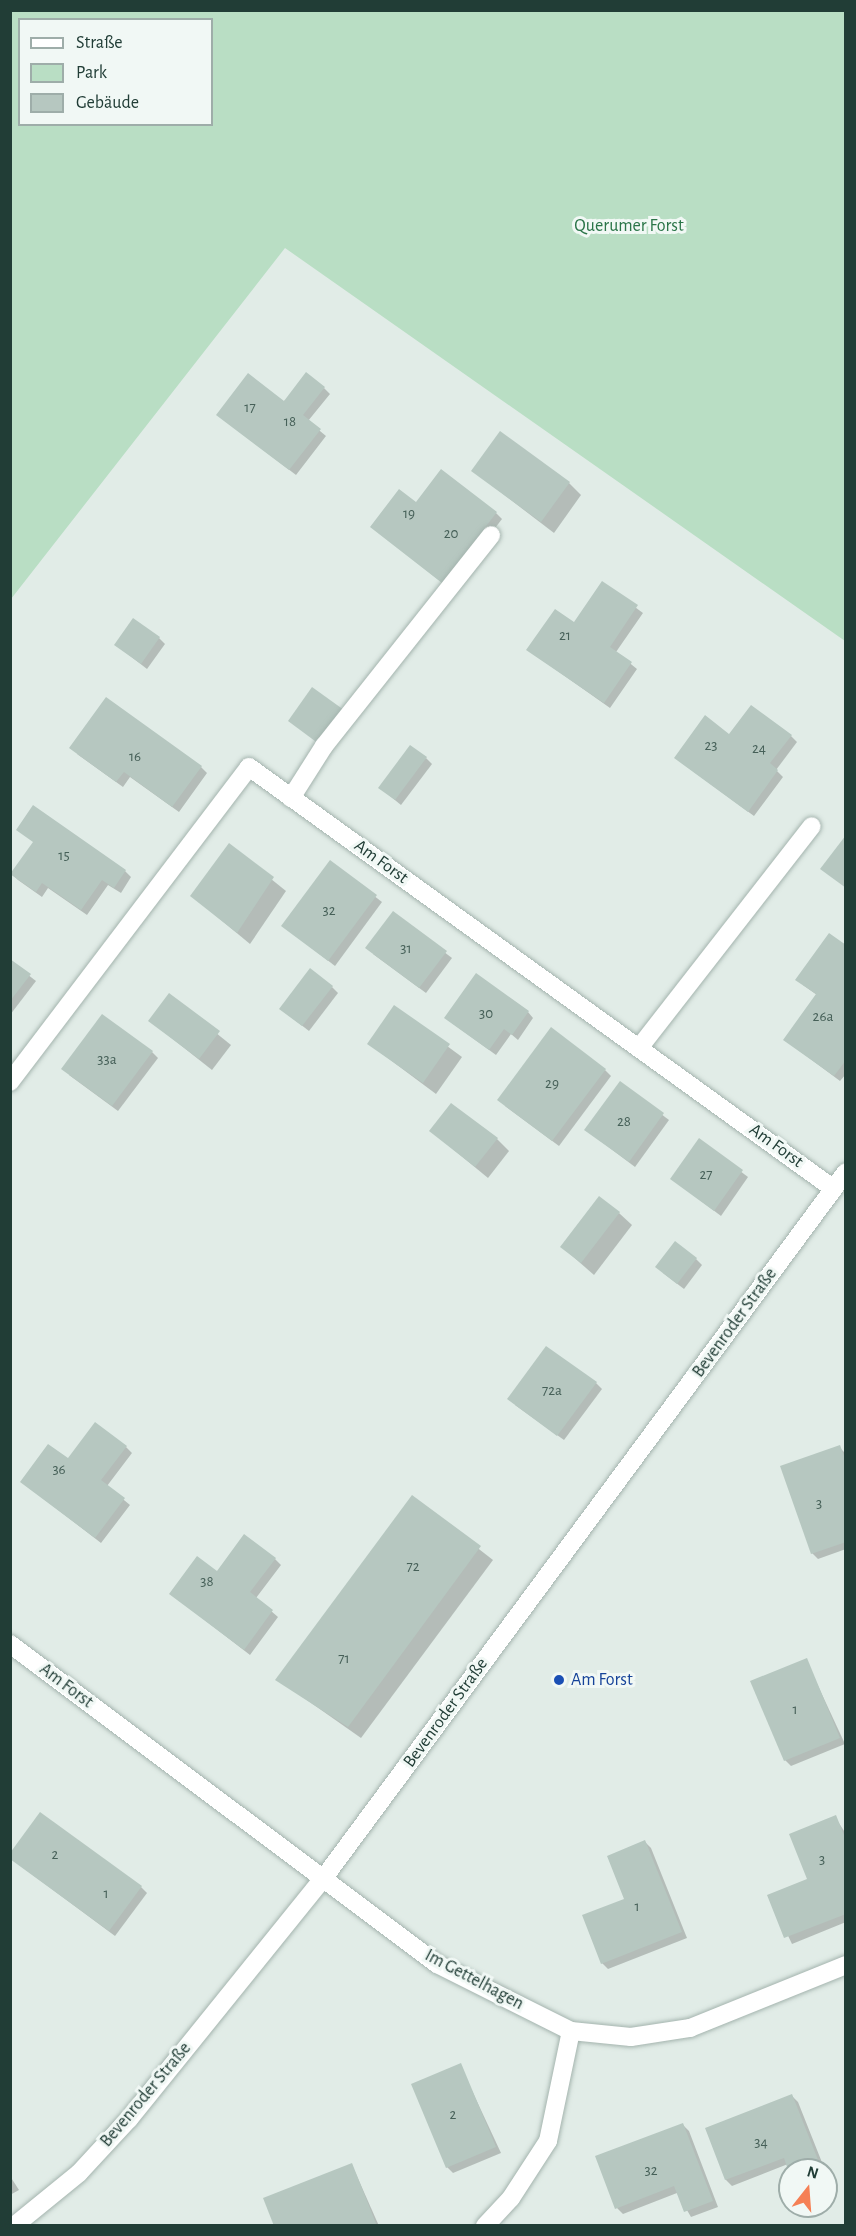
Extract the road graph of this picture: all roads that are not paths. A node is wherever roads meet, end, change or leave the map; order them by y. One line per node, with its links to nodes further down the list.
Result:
1 (491, 535): 2 (street)
2 (291, 798): 4 (street, Am Forst); 5 (street, Am Forst)
3 (812, 826): 4 (street)
4 (639, 1048): 7 (street, Am Forst)
5 (10, 1082)
6 (846, 1172): 7 (street, Bevenroder Straße)
7 (834, 1189): 9 (street, Bevenroder Straße)
8 (10, 1644): 9 (street, Am Forst)
9 (323, 1879): 11 (street, Im Gettelhagen); 12 (street, Bevenroder Straße)
10 (846, 1965): 11 (street, Im Gettelhagen)
11 (571, 2031): 13 (street)
12 (14, 2226)
13 (485, 2226)

